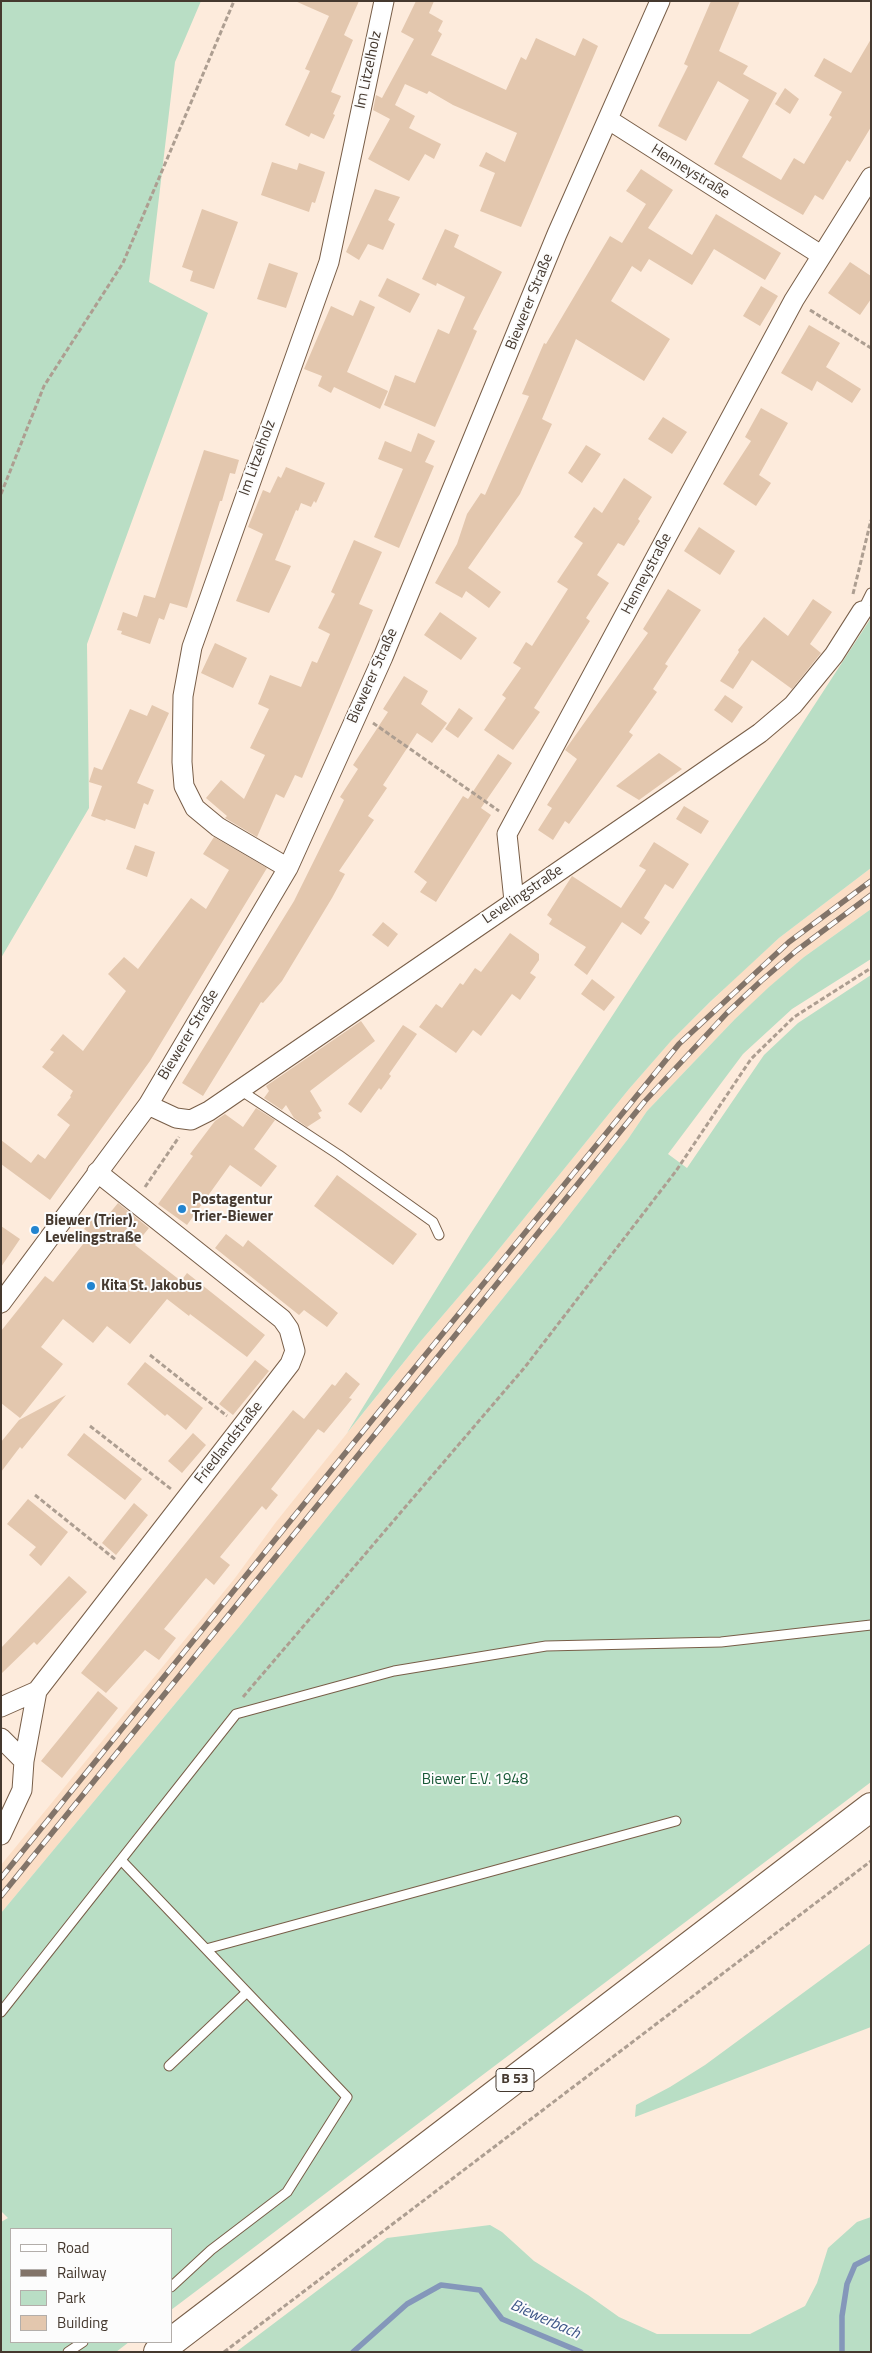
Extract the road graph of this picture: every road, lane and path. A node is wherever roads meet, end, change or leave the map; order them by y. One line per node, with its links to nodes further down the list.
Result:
1 (234, 1): 9 (path)
2 (384, 1): 15 (street, Im Litzelholz)
3 (660, 1): 4 (street, Biewerer Straße)
4 (609, 120): 6 (street, Henneystraße); 15 (street, Biewerer Straße)
5 (871, 177): 6 (street, Henneystraße)
6 (821, 255): 7 (street, Henneystraße)
7 (794, 300): 8 (path); 14 (street, Henneystraße)
8 (871, 348)
9 (1, 494)
10 (871, 520): 12 (path)
11 (871, 593): 12 (lane)
12 (862, 611): 16 (street, Levelingstraße)
13 (372, 722): 14 (path)
14 (514, 822): 16 (street, Henneystraße)
15 (288, 868): 19 (street, Biewerer Straße)
16 (514, 900): 18 (street, Levelingstraße)
17 (871, 968): 34 (path)
18 (240, 1090): 20 (street, Levelingstraße); 23 (lane)
19 (148, 1105): 20 (street); 21 (street, Biewerer Straße)
20 (191, 1120): 22 (path)
21 (97, 1172): 22 (street, Friedlandstraße); 24 (street, Biewerer Straße)
22 (134, 1202): 27 (street, Friedlandstraße)
23 (440, 1235)
24 (1, 1304)
25 (150, 1355): 27 (path)
26 (90, 1426): 29 (path)
27 (241, 1428): 29 (street, Friedlandstraße)
28 (35, 1495): 30 (path)
29 (185, 1500): 30 (street, Friedlandstraße)
30 (130, 1571): 32 (street, Friedlandstraße)
31 (871, 1625): 34 (lane)
32 (38, 1691): 33 (street); 36 (street, Friedlandstraße)
33 (1, 1707)
34 (236, 1714): 40 (lane)
35 (1, 1738): 36 (street)
36 (24, 1761): 39 (street, Friedlandstraße)
37 (871, 1808): 47 (main road, B 53)
38 (676, 1821): 42 (lane)
39 (1, 1835)
40 (121, 1860): 42 (lane); 44 (lane)
41 (871, 1861): 52 (path)
42 (206, 1949): 43 (lane)
43 (247, 1992): 45 (lane); 46 (lane)
44 (1, 2012)
45 (169, 2066)
46 (172, 2286)
47 (172, 2341)
48 (82, 2343): 50 (lane)
49 (170, 2343): 51 (main road, B 53)
50 (68, 2352)
51 (158, 2352)
52 (224, 2352)

